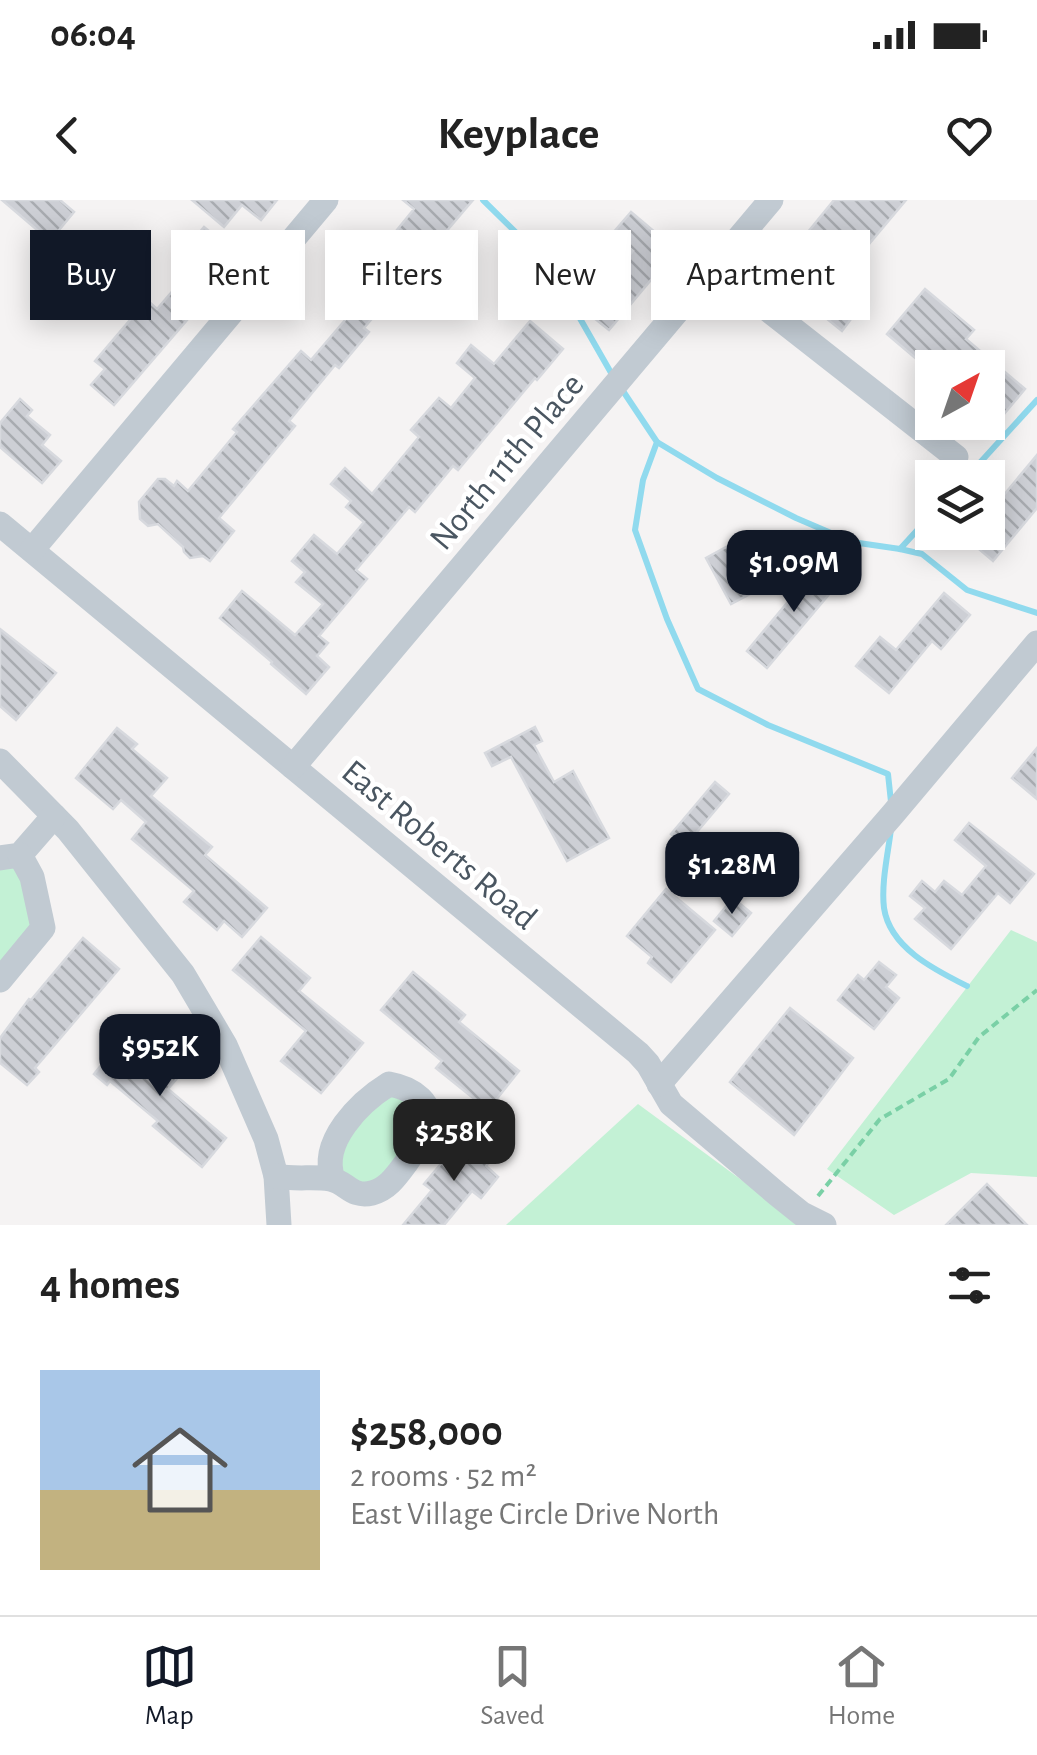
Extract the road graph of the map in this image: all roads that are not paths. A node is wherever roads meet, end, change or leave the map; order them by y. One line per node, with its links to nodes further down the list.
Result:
1 (326, 200): 8 (street)
2 (771, 200): 3 (street, North 11th Place)
3 (746, 230)
4 (671, 320): 11 (street, North 11th Place)
5 (781, 320): 6 (street)
6 (956, 457)
7 (0, 524): 8 (street, East Roberts Road)
8 (32, 550): 11 (street, East Roberts Road)
9 (1037, 642): 15 (street)
10 (0, 761): 12 (street)
11 (293, 767): 15 (street, East Roberts Road)
12 (54, 816): 13 (street); 16 (street)
13 (10, 856): 14 (street)
14 (0, 980)
15 (659, 1084): 18 (street, East Roberts Road)
16 (276, 1176): 17 (street); 19 (street)
17 (333, 1179): 17 (street)
18 (813, 1220)
19 (279, 1225)

